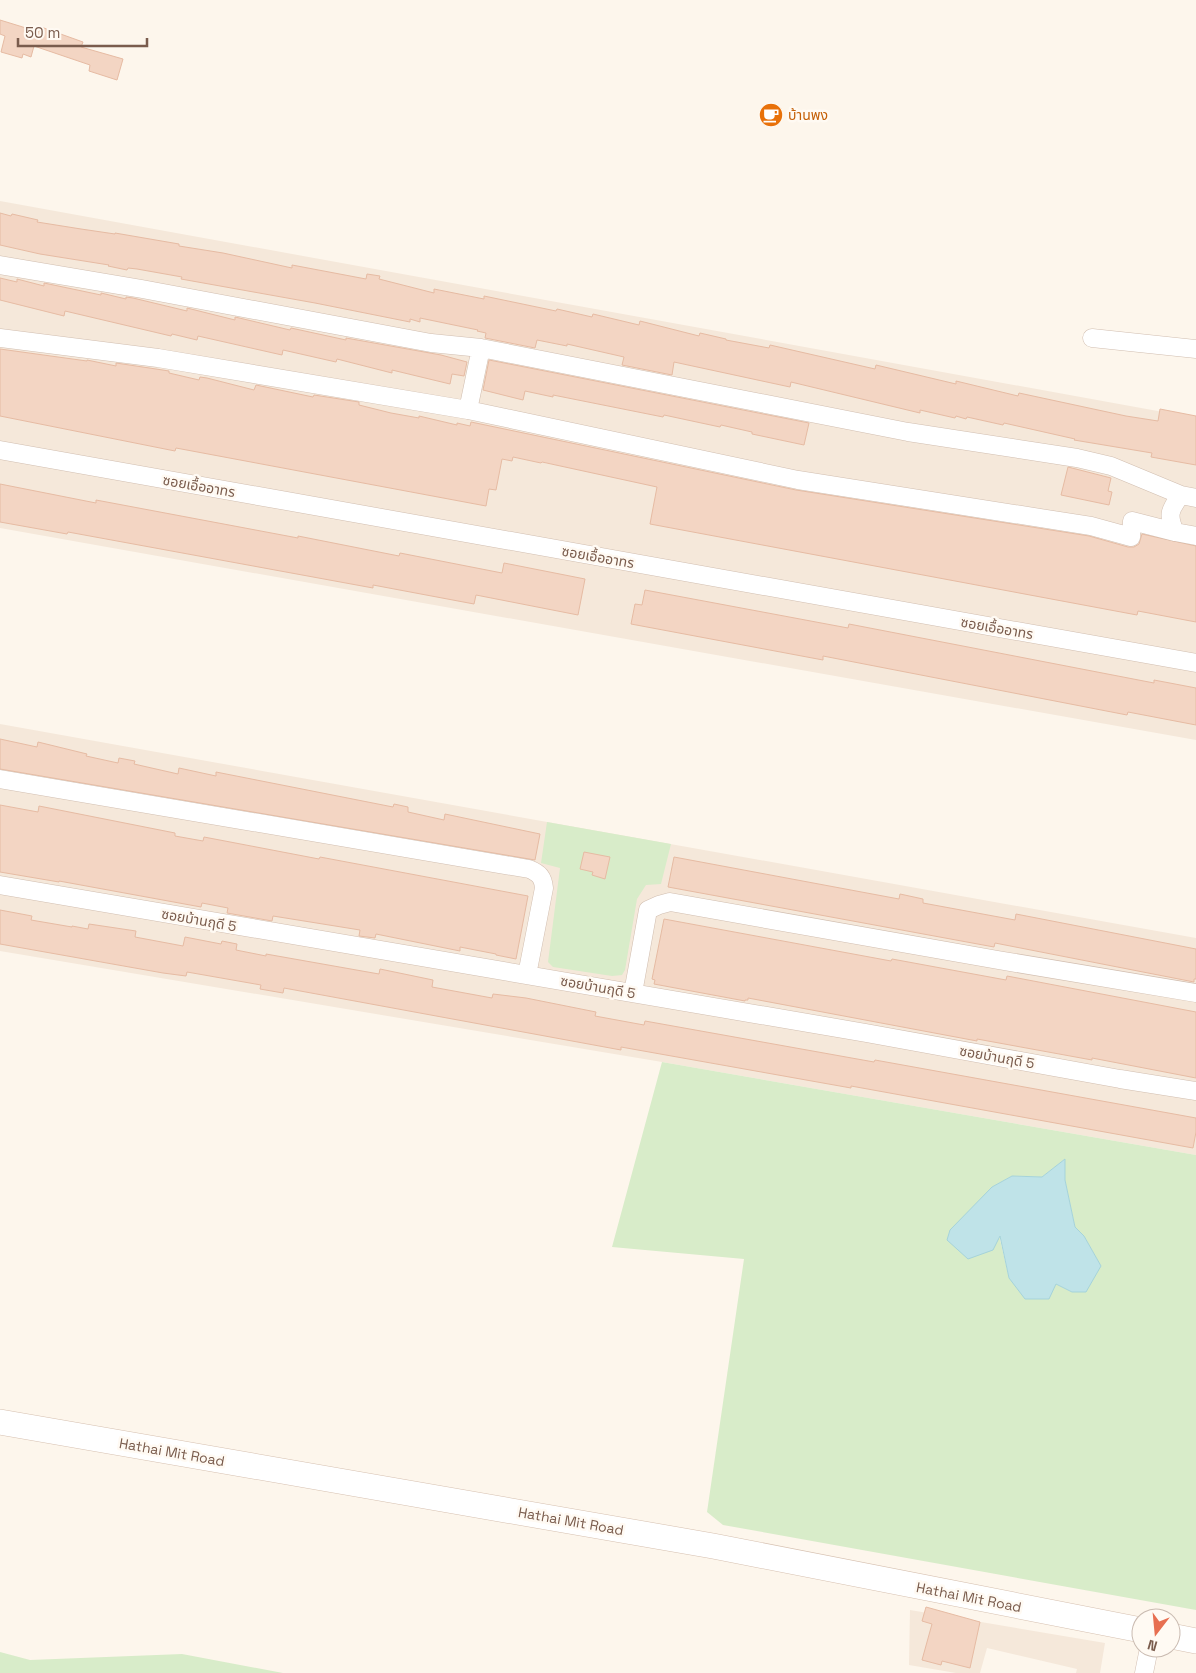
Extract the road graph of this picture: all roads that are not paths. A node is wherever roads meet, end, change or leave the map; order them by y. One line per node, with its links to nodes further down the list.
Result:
1 (0, 265): 4 (street)
2 (0, 338): 6 (street)
3 (1092, 338): 5 (street)
4 (481, 348): 6 (street); 8 (street)
5 (1196, 349)
6 (468, 410): 9 (street)
7 (0, 450): 11 (street, ซอยเอื้ออาทร)
8 (1188, 497): 9 (street)
9 (1175, 532): 10 (street)
10 (1196, 536)
11 (1196, 663)
12 (0, 779): 14 (street)
13 (0, 885): 14 (street, ซอยบ้านฤดี 5)
14 (527, 975): 15 (street, ซอยบ้านฤดี 5)
15 (633, 993): 16 (street); 17 (street, ซอยบ้านฤดี 5)
16 (1196, 993)
17 (1196, 1092)
18 (0, 1422): 19 (street, Hathai Mit Road)
19 (1131, 1628)
20 (1181, 1638): 21 (street)
21 (1196, 1641)
22 (1147, 1658): 23 (street)
23 (1144, 1673)

